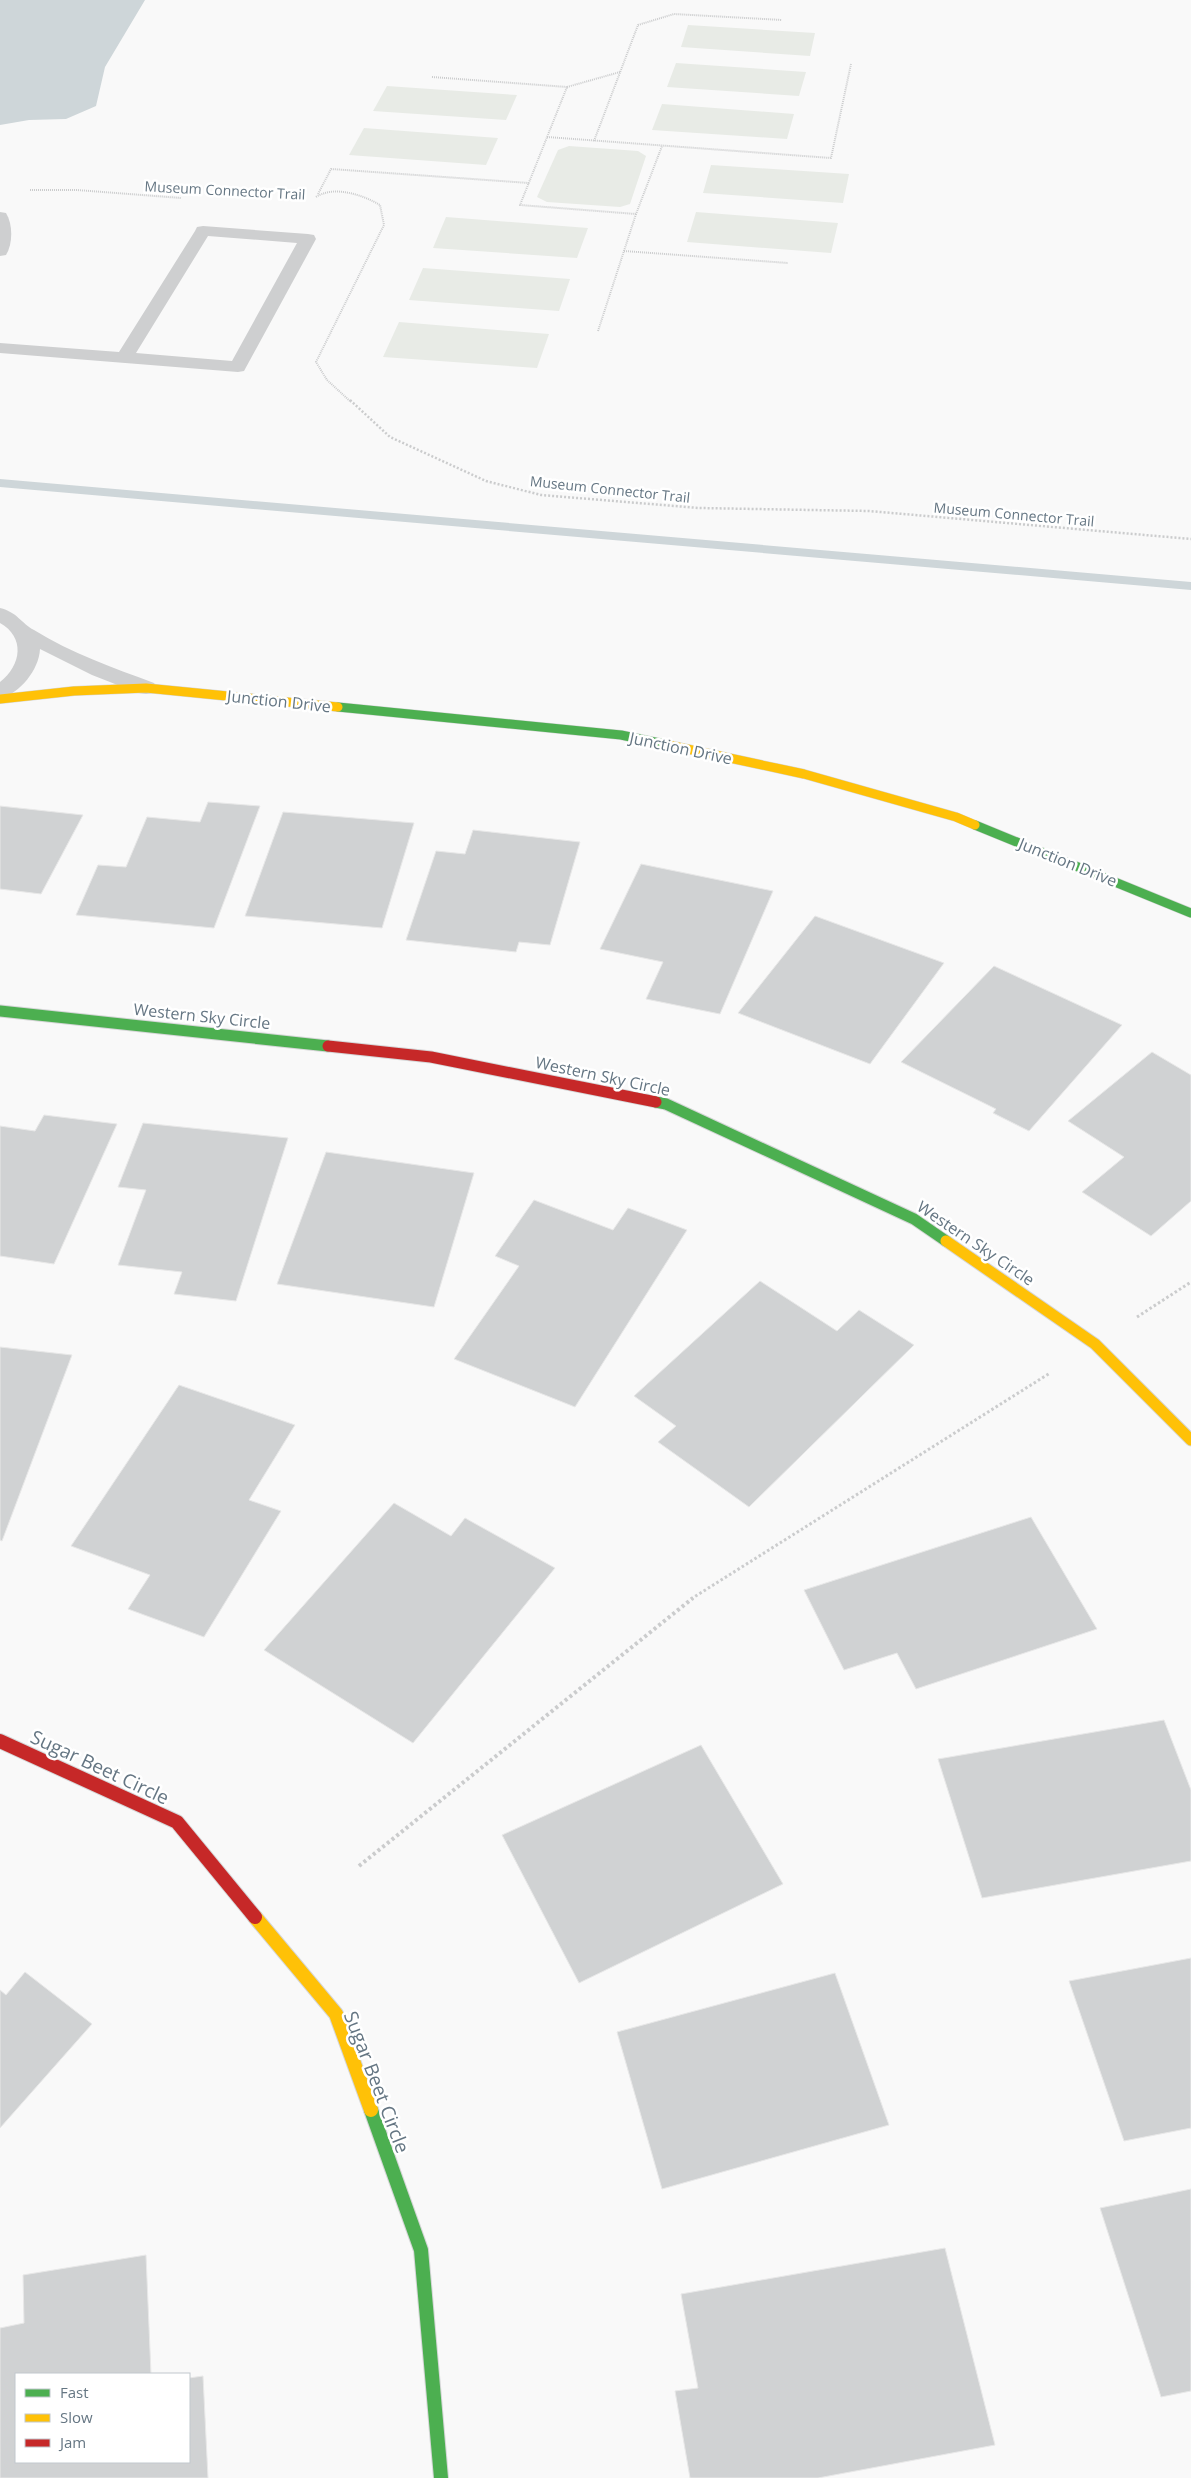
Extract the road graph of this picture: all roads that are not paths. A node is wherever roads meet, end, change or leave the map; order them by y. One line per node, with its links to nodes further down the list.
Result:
1 (0, 217): 2 (street)
2 (0, 251)
3 (0, 348): 4 (street)
4 (124, 358): 4 (street)
5 (0, 614): 6 (street, Junction Drive)
6 (27, 635): 7 (street, Junction Drive); 8 (street)
7 (146, 688): 9 (street, Junction Drive); 10 (street, Junction Drive)
8 (0, 692)
9 (0, 699)
10 (1191, 913)
11 (0, 1011): 12 (street, Western Sky Circle)
12 (1191, 1440)
13 (0, 1740): 14 (street, Sugar Beet Circle)
14 (441, 2478)

